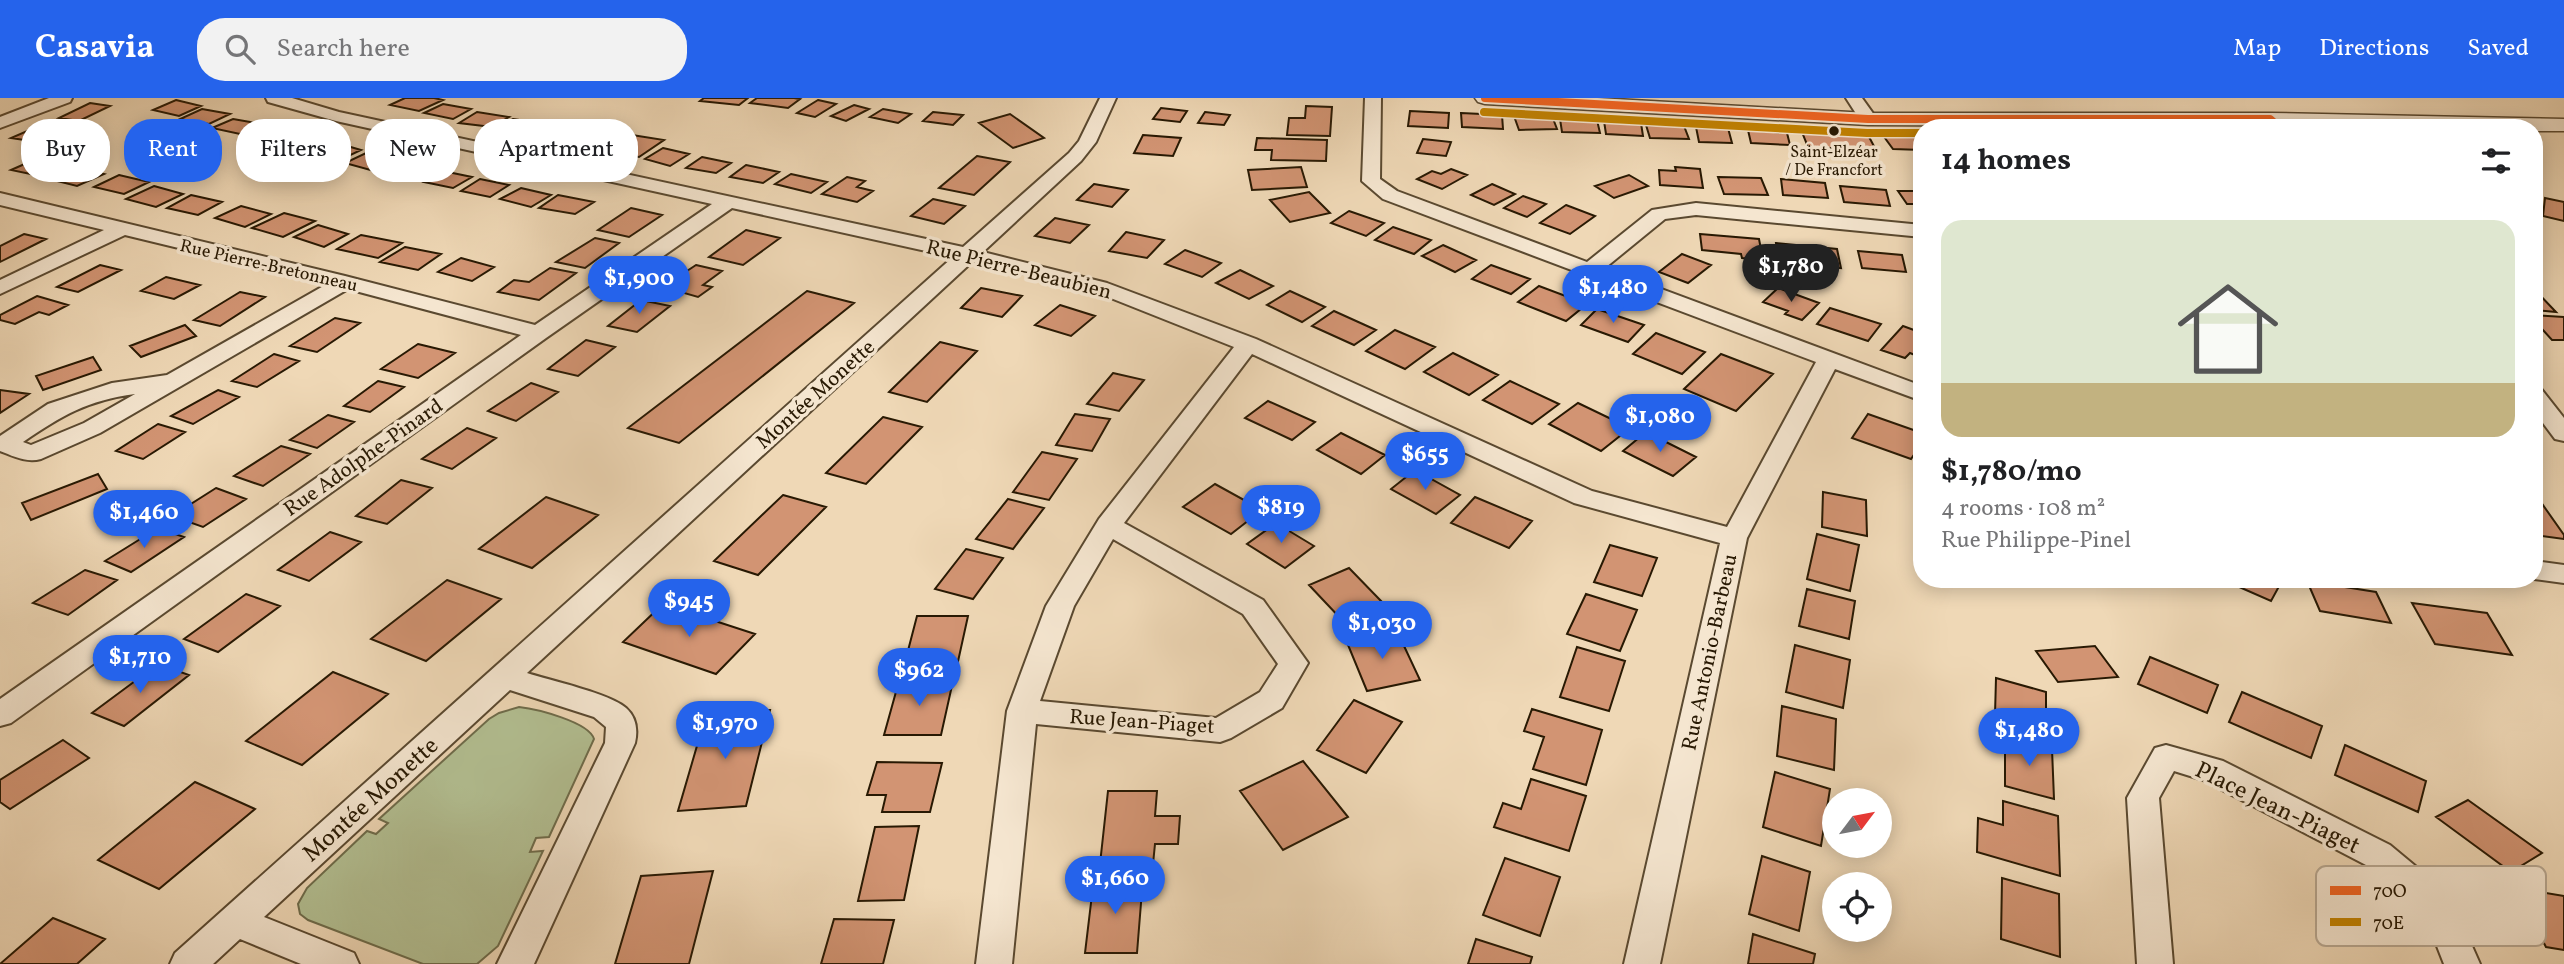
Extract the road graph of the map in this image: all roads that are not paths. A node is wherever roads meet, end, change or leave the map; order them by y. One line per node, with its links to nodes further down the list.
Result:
1 (64, 98): 9 (street)
2 (274, 98): 13 (street, Rue Pierre-Beaubien)
3 (1108, 98): 16 (street, Montée Monette)
4 (1373, 98): 17 (street)
5 (1485, 98): 7 (street)
6 (1854, 98): 7 (street)
7 (1868, 119): 8 (street)
8 (1913, 119)
9 (0, 123)
10 (2543, 125): 11 (street)
11 (2564, 125)
12 (0, 200): 14 (street, Rue Pierre-Bretonneau)
13 (728, 202): 16 (street, Rue Pierre-Beaubien); 20 (street, Rue Adolphe-Pinard)
14 (119, 230): 18 (street, Rue Pierre-Bretonneau); 19 (street)
15 (1913, 230): 17 (street)
16 (968, 255): 21 (street, Rue Pierre-Beaubien); 31 (street, Montée Monette)
17 (1591, 269): 22 (street)
18 (345, 282): 20 (street, Rue Pierre-Bretonneau); 23 (street)
19 (0, 288)
20 (538, 332): 33 (street, Rue Adolphe-Pinard)
21 (1248, 344): 27 (street); 28 (street, Rue Pierre-Beaubien)
22 (1829, 360): 24 (street); 28 (street, Rue Antonio-Barbeau)
23 (167, 382): 23 (street)
24 (1913, 391)
25 (2543, 407): 26 (street)
26 (2564, 435)
27 (1108, 525): 32 (street); 32 (street, Rue Jean-Piaget)
28 (1734, 538): 41 (street, Rue Antonio-Barbeau)
29 (2543, 571): 30 (street)
30 (2564, 574)
31 (505, 677): 35 (street, Montée Monette); 39 (street)
32 (1022, 711): 40 (street)
33 (0, 715)
34 (2391, 866): 42 (street, Place Jean-Piaget)
35 (235, 921): 37 (street, Montée Monette); 38 (street)
36 (2454, 946): 43 (street, Place Jean-Piaget)
37 (188, 964)
38 (341, 964)
39 (515, 964)
40 (994, 964)
41 (1642, 964)
42 (2155, 964)
43 (2462, 964)

